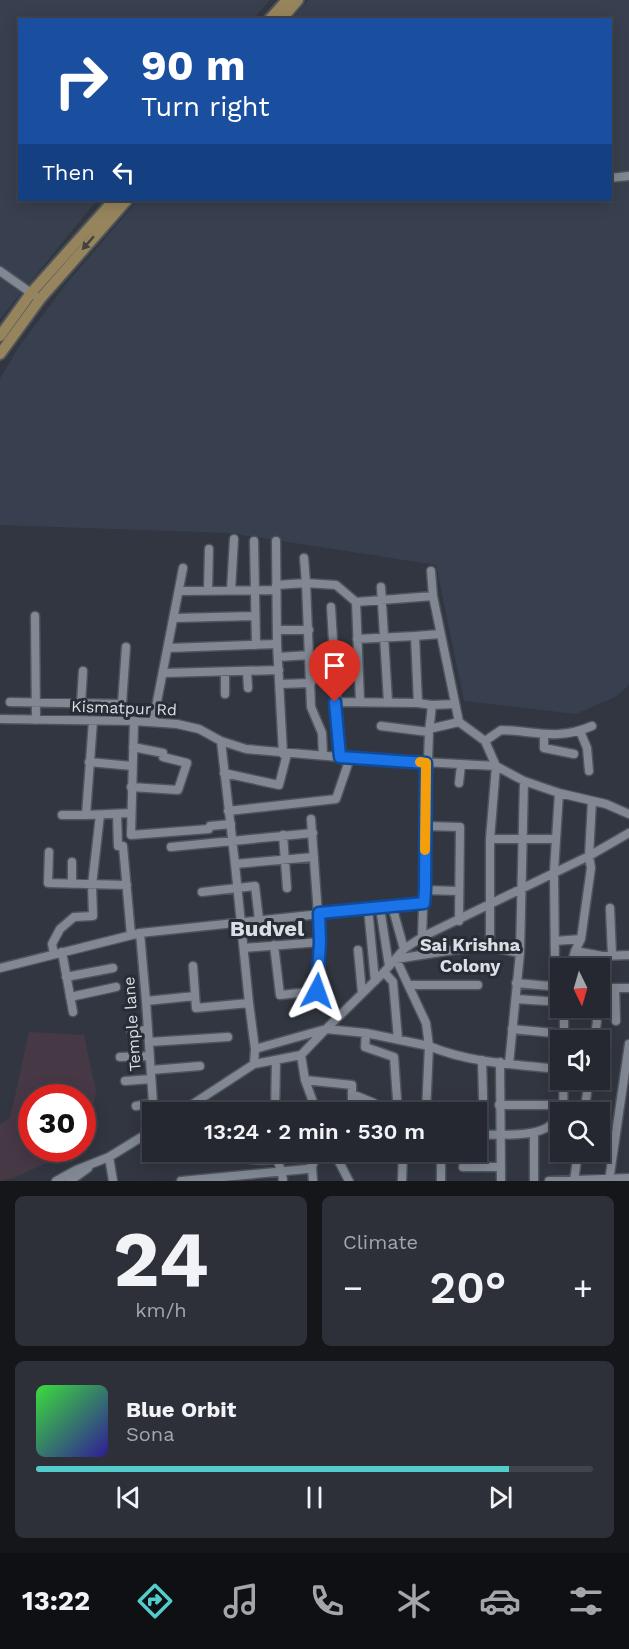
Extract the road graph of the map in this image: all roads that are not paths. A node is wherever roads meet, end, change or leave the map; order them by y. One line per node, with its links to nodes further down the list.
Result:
1 (287, 0): 3 (main road)
2 (298, 0): 4 (main road)
3 (271, 18)
4 (283, 18)
5 (629, 176): 6 (street)
6 (612, 178)
7 (113, 201): 10 (main road)
8 (126, 201): 10 (main road, one-way to 10)
9 (0, 272): 10 (street)
10 (36, 296): 11 (main road); 12 (main road)
11 (0, 336)
12 (0, 354)
13 (234, 539): 24 (street)
14 (254, 540): 25 (street)
15 (276, 541): 21 (street)
16 (209, 549): 23 (street)
17 (304, 558): 20 (street)
18 (183, 568): 26 (street)
19 (431, 571): 27 (street)
20 (306, 583): 21 (street); 29 (street); 35 (street)
21 (276, 587): 25 (street); 34 (street)
22 (381, 587): 28 (street)
23 (208, 590): 24 (street); 26 (street)
24 (231, 590): 25 (street)
25 (253, 590): 32 (street)
26 (180, 591): 33 (street)
27 (433, 596): 28 (street); 36 (street)
28 (382, 599): 29 (street); 38 (street)
29 (356, 602): 39 (street)
30 (331, 607): 56 (street)
31 (35, 616): 59 (street)
32 (254, 616): 33 (street); 41 (street)
33 (175, 618): 43 (street)
34 (277, 630): 35 (street); 40 (street)
35 (309, 630): 44 (street)
36 (440, 634): 37 (street); 62 (street)
37 (415, 636): 38 (street); 61 (street)
38 (385, 638): 39 (street); 58 (street)
39 (357, 639): 57 (street)
40 (278, 644): 41 (street); 45 (street)
41 (256, 645): 43 (street)
42 (126, 647): 60 (street)
43 (169, 648): 50 (street)
44 (310, 655): 45 (street); 51 (street)
45 (278, 657): 47 (street)
46 (83, 670): 60 (street)
47 (279, 670): 48 (street); 52 (street)
48 (247, 671): 49 (street); 53 (street)
49 (225, 672): 50 (street); 54 (street)
50 (164, 673): 68 (street)
51 (311, 683): 52 (street); 80 (street)
52 (280, 684): 78 (street)
53 (248, 688)
54 (225, 694)
55 (10, 702): 59 (street)
56 (335, 702): 57 (street); 81 (street)
57 (360, 702): 58 (street)
58 (388, 702): 61 (street)
59 (36, 703): 60 (street); 65 (street)
60 (81, 703)
61 (418, 703): 63 (street)
62 (454, 704): 63 (street); 69 (street)
63 (432, 705): 72 (street)
64 (0, 719): 65 (street, Kismatpur Rd)
65 (36, 720): 66 (street, Kismatpur Rd)
66 (93, 721): 67 (street, Kismatpur Rd); 83 (street)
67 (134, 721): 68 (street, Kismatpur Rd); 77 (street)
68 (153, 722): 75 (street, Kismatpur Rd)
69 (459, 722): 72 (street); 76 (street)
70 (381, 726): 72 (street)
71 (592, 726): 73 (street)
72 (429, 730): 84 (street)
73 (580, 731): 74 (street); 88 (street)
74 (544, 735): 76 (street); 79 (street)
75 (220, 741): 78 (street, Kismatpur Rd); 89 (street)
76 (485, 741): 87 (street)
77 (133, 747): 86 (street); 93 (street)
78 (285, 754): 80 (street, Kismatpur Rd); 89 (street)
79 (574, 754)
80 (323, 755): 81 (street, Kismatpur Rd)
81 (340, 757): 82 (street, Kismatpur Rd)
82 (350, 758): 84 (street, Kismatpur Rd); 95 (street)
83 (89, 762): 86 (street); 100 (street)
84 (426, 763): 85 (street, Kismatpur Rd); 104 (street)
85 (461, 765): 87 (street, Kismatpur Rd); 91 (street)
86 (132, 766): 93 (street)
87 (496, 766): 90 (street, Kismatpur Rd); 108 (street)
88 (589, 771)
89 (224, 773): 95 (street)
90 (524, 781): 92 (street, Kismatpur Rd); 109 (street)
91 (459, 783)
92 (559, 793): 94 (street, Kismatpur Rd); 110 (street)
93 (130, 794): 96 (street)
94 (592, 801): 98 (street, Kismatpur Rd); 114 (street)
95 (228, 811): 103 (street)
96 (131, 813): 97 (street); 103 (street)
97 (117, 814): 101 (street); 122 (street, Temple lane)
98 (629, 814)
99 (62, 815): 100 (street)
100 (86, 815): 101 (street)
101 (100, 815): 121 (street)
102 (311, 819): 105 (street)
103 (231, 824): 111 (street)
104 (425, 826): 125 (street); 127 (street)
105 (313, 833): 107 (street); 115 (street)
106 (629, 833): 114 (street)
107 (283, 835): 111 (street); 116 (street)
108 (490, 839): 109 (street); 130 (street)
109 (522, 839): 110 (street); 126 (street)
110 (556, 839): 119 (street)
111 (233, 841): 112 (street); 118 (street)
112 (171, 847)
113 (49, 852): 120 (street)
114 (589, 856): 119 (street); 141 (street)
115 (314, 857): 116 (street); 135 (street)
116 (286, 860): 118 (street); 124 (street)
117 (72, 862): 120 (street)
118 (235, 864): 123 (street)
119 (554, 871): 126 (street); 142 (street)
120 (72, 884): 121 (street)
121 (92, 885): 122 (street); 150 (street)
122 (127, 885): 139 (street, Temple lane)
123 (238, 888): 128 (street); 136 (street); 138 (street)
124 (287, 888)
125 (425, 890): 127 (street); 129 (street)
126 (520, 890): 130 (street); 151 (street)
127 (458, 891): 137 (street)
128 (202, 892)
129 (424, 903): 131 (street); 140 (street)
130 (489, 905): 137 (street); 145 (street)
131 (392, 906): 133 (street); 147 (street)
132 (368, 908): 133 (street); 135 (street); 162 (street)
133 (380, 908): 158 (street)
134 (610, 908): 152 (street)
135 (319, 913): 136 (street); 143 (street)
136 (259, 920): 138 (street)
137 (459, 921): 140 (street)
138 (241, 922): 139 (street); 146 (street)
139 (135, 934): 150 (street); 175 (street, Temple lane)
140 (422, 937): 147 (street)
141 (581, 939): 142 (street); 149 (street)
142 (555, 941): 155 (street)
143 (320, 942): 144 (street); 144 (street)
144 (274, 945): 146 (street)
145 (489, 947): 151 (street); 158 (street)
146 (244, 948): 177 (street)
147 (404, 949): 158 (street)
148 (358, 950): 171 (street)
149 (575, 951): 154 (street); 156 (street)
150 (58, 953): 159 (street); 161 (street)
151 (520, 953): 163 (street)
152 (612, 955): 153 (street); 154 (street)
153 (629, 955)
154 (602, 956)
155 (555, 958)
156 (573, 958)
157 (193, 966): 172 (street)
158 (390, 966): 162 (street); 164 (street); 187 (street)
159 (0, 968)
160 (113, 968): 161 (street)
161 (66, 977): 173 (street)
162 (375, 981): 171 (street)
163 (516, 982): 166 (street); 174 (street)
164 (409, 985): 165 (street); 190 (street)
165 (478, 985)
166 (550, 986)
167 (116, 987): 173 (street)
168 (610, 988): 169 (street)
169 (615, 988): 170 (street); 179 (street)
170 (629, 988)
171 (362, 993): 180 (street)
172 (195, 996): 175 (street); 177 (street)
173 (70, 997): 178 (street)
174 (516, 999): 176 (street); 181 (street)
175 (146, 1001): 182 (street, Temple lane)
176 (550, 1001)
177 (249, 1003): 191 (street)
178 (73, 1012)
179 (616, 1021)
180 (326, 1029): 184 (street); 191 (street); 192 (street)
181 (512, 1029): 185 (street); 199 (street)
182 (148, 1030): 183 (street); 188 (street, Temple lane)
183 (131, 1031)
184 (366, 1032): 187 (street); 213 (street)
185 (550, 1036)
186 (228, 1037): 188 (street)
187 (398, 1039): 190 (street)
188 (149, 1042): 193 (street, Temple lane)
189 (629, 1044): 202 (street)
190 (429, 1046): 196 (street); 214 (street)
191 (255, 1049): 198 (street)
192 (302, 1055): 195 (street); 204 (street)
193 (149, 1056): 194 (street); 203 (street, Temple lane)
194 (120, 1057)
195 (276, 1060): 198 (street); 209 (street)
196 (482, 1060): 197 (street); 215 (street)
197 (500, 1062): 199 (street); 217 (street)
198 (254, 1064): 208 (street)
199 (509, 1064): 201 (street)
200 (200, 1066): 203 (street)
201 (550, 1068)
202 (627, 1069): 239 (street)
203 (151, 1075): 205 (street); 207 (street, Temple lane)
204 (305, 1080): 206 (street); 210 (street)
205 (125, 1081)
206 (352, 1094): 211 (street); 212 (street)
207 (153, 1102)
208 (196, 1102)
209 (275, 1102)
210 (314, 1102)
211 (352, 1102)
212 (374, 1102)
213 (397, 1102)
214 (426, 1102)
215 (481, 1102)
216 (142, 1105): 219 (street)
217 (500, 1105): 218 (street); 222 (street)
218 (550, 1105)
219 (136, 1106)
220 (550, 1125): 221 (street)
221 (534, 1133): 222 (street); 249 (street)
222 (500, 1134): 223 (street); 234 (street)
223 (487, 1135)
224 (142, 1137): 225 (street)
225 (109, 1158): 231 (street); 242 (street)
226 (312, 1162): 232 (street)
227 (339, 1162): 245 (street)
228 (402, 1162): 246 (street)
229 (441, 1162): 247 (street)
230 (577, 1162): 238 (street)
231 (90, 1166): 240 (street); 241 (street)
232 (312, 1167): 235 (street); 244 (street)
233 (463, 1167): 234 (street)
234 (501, 1167): 248 (street)
235 (283, 1176): 236 (street)
236 (239, 1178): 243 (street)
237 (629, 1178): 239 (street)
238 (574, 1180): 239 (street); 250 (street)
239 (609, 1180)
240 (56, 1181)
241 (70, 1181)
242 (113, 1181)
243 (181, 1181)
244 (313, 1181)
245 (349, 1181)
246 (402, 1181)
247 (441, 1181)
248 (501, 1181)
249 (534, 1181)
250 (549, 1181)

